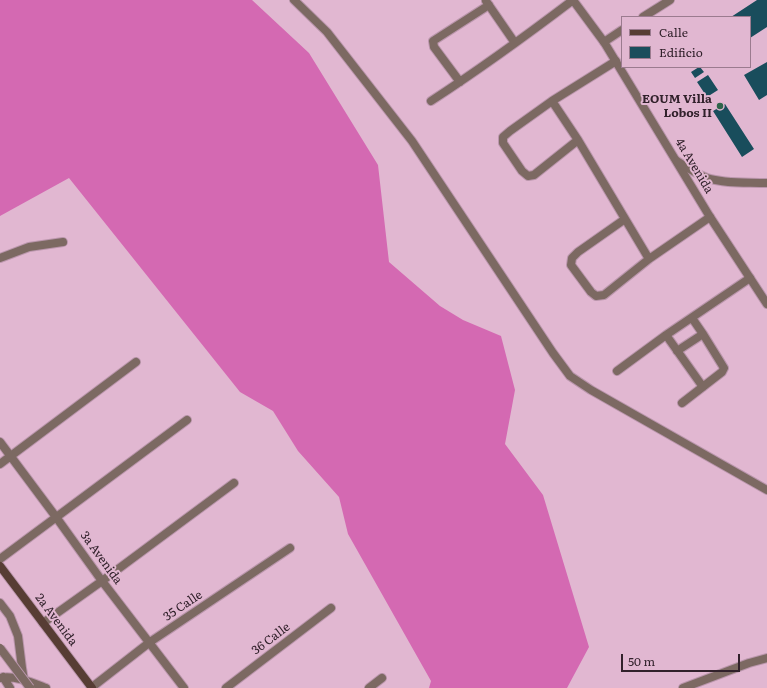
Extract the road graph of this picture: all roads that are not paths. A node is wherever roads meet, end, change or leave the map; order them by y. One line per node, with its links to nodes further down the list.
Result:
1 (294, 0): 37 (street)
2 (573, 0): 8 (street, 4a Avenida); 9 (street)
3 (670, 0): 5 (street)
4 (487, 2): 9 (street); 11 (street)
5 (660, 3): 6 (street)
6 (644, 16)
7 (621, 31): 8 (street)
8 (604, 42): 10 (street, 4a Avenida)
9 (515, 43): 11 (street)
10 (616, 62): 13 (street); 15 (street, 4a Avenida)
11 (460, 82): 12 (street)
12 (431, 101)
13 (552, 101): 14 (street); 14 (street)
14 (578, 140): 18 (street)
15 (677, 161): 16 (street); 17 (street, 4a Avenida)
16 (767, 183)
17 (710, 217): 21 (street); 22 (street, 4a Avenida)
18 (625, 219): 21 (street); 21 (street)
19 (63, 242): 20 (street)
20 (0, 258)
21 (649, 259)
22 (750, 278): 23 (street, 4a Avenida); 24 (street)
23 (767, 304)
24 (692, 318): 25 (street); 26 (street)
25 (703, 334): 27 (street); 30 (street)
26 (666, 335): 27 (street); 29 (street)
27 (677, 350): 30 (street)
28 (136, 362): 34 (street)
29 (617, 371)
30 (703, 387): 31 (street)
31 (682, 403)
32 (187, 420): 38 (street)
33 (0, 442): 34 (street, 3a Avenida)
34 (10, 456): 35 (street); 38 (street, 3a Avenida)
35 (0, 464)
36 (234, 483): 42 (street)
37 (767, 490)
38 (56, 517): 40 (street); 42 (street, 3a Avenida)
39 (290, 548): 46 (street, 35 Calle)
40 (0, 559)
41 (0, 566): 45 (main road, 2a Avenida)
42 (102, 581): 45 (street); 46 (street, 3a Avenida)
43 (0, 603): 51 (street)
44 (331, 608): 56 (street, 36 Calle)
45 (43, 623): 54 (main road, 2a Avenida)
46 (150, 642): 54 (street, 35 Calle); 55 (street, 3a Avenida)
47 (0, 648): 51 (street, bridge)
48 (767, 658): 58 (street)
49 (1, 675): 51 (street); 52 (street)
50 (382, 678): 57 (street)
51 (28, 684): 53 (street)
52 (10, 688)
53 (46, 688)
54 (91, 688)
55 (184, 688)
56 (226, 688)
57 (369, 688)
58 (682, 688)

